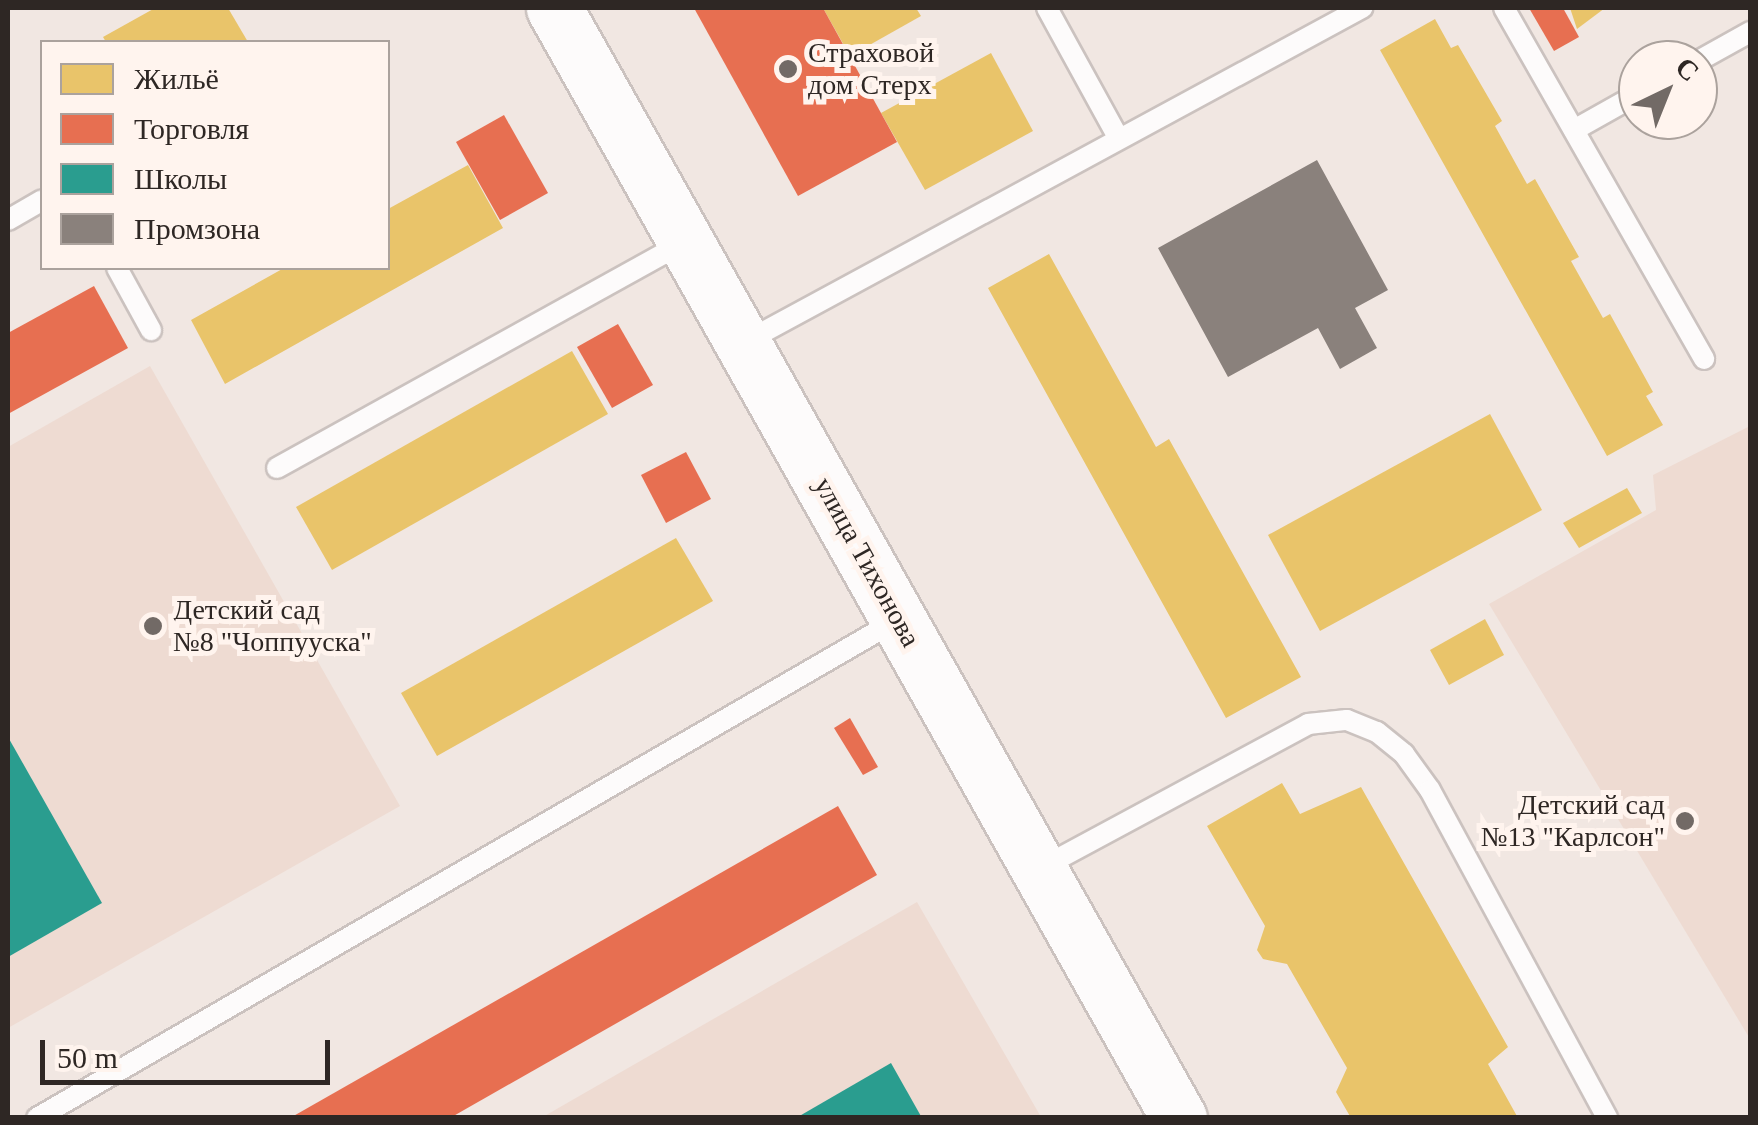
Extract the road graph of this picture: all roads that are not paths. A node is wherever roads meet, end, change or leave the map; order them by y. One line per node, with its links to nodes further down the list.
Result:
1 (554, 8): 12 (main road, улица Тихонова)
2 (1047, 8): 9 (lane)
3 (1362, 8): 9 (lane)
4 (1504, 8): 8 (lane)
5 (1750, 32): 6 (lane)
6 (1718, 50)
7 (1618, 105): 8 (lane)
8 (1574, 130): 16 (lane)
9 (1119, 139): 15 (lane)
10 (40, 201): 11 (lane)
11 (8, 220)
12 (686, 240): 15 (main road, улица Тихонова); 17 (lane)
13 (118, 270): 14 (lane)
14 (151, 330)
15 (744, 343): 18 (main road, улица Тихонова)
16 (1704, 359)
17 (277, 468)
18 (899, 619): 19 (main road, улица Тихонова); 20 (lane)
19 (1040, 869): 21 (main road, улица Тихонова); 22 (lane)
20 (37, 1118)
21 (1180, 1118)
22 (1608, 1118)

